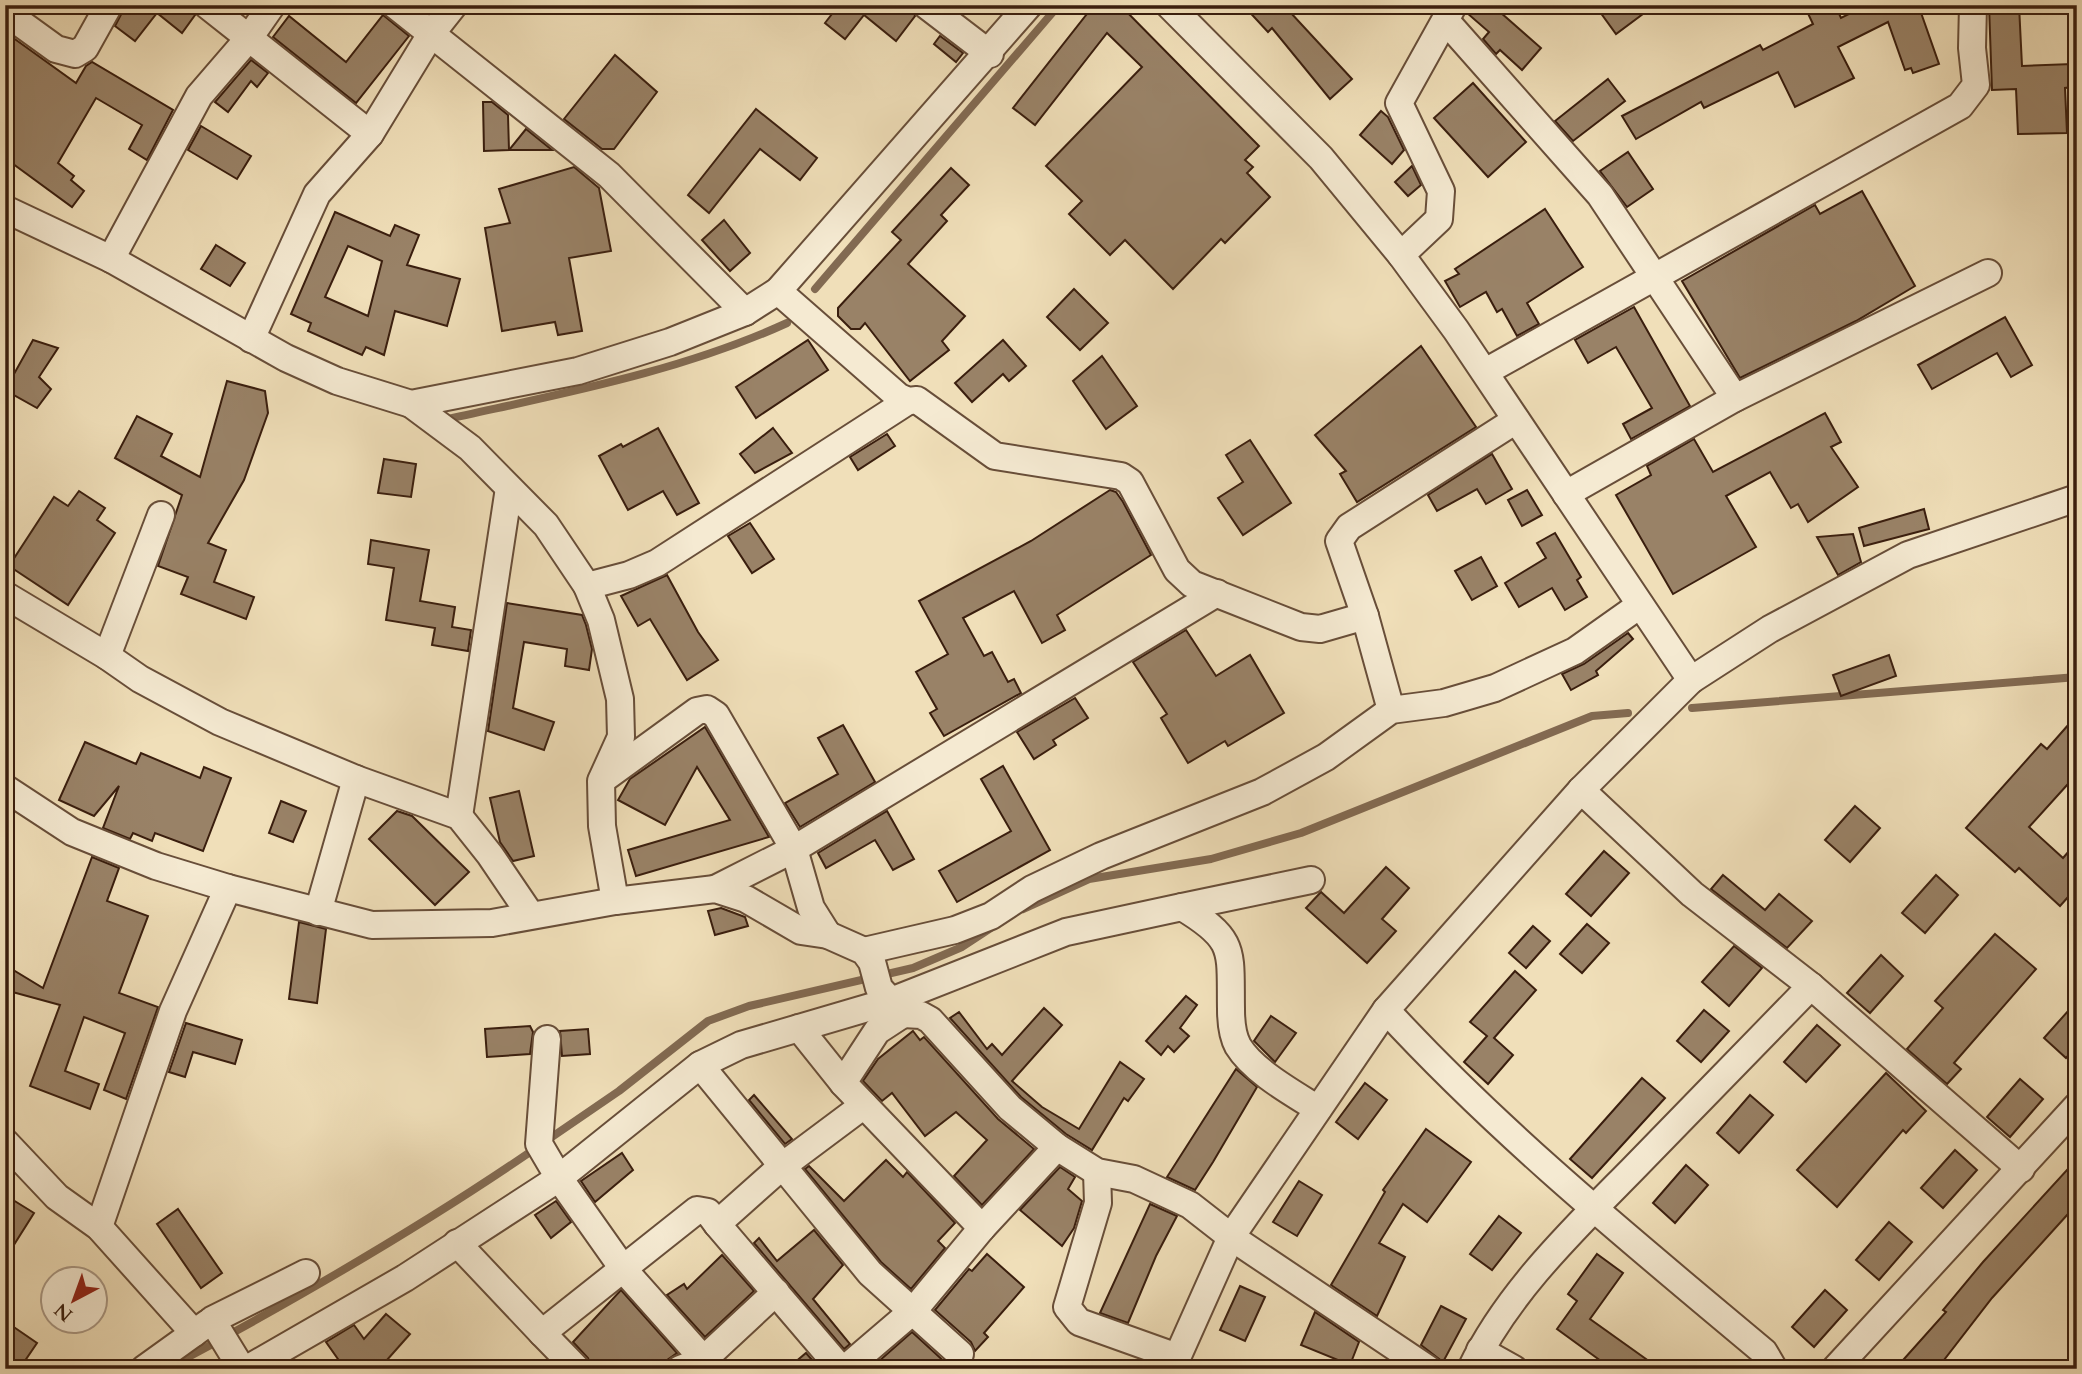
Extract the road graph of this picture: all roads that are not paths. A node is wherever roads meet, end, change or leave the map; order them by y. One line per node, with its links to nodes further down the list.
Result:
1 (109, 5): 10 (street)
2 (207, 5): 13 (street)
3 (272, 5): 13 (street)
4 (396, 5): 12 (street)
5 (454, 5): 12 (street)
6 (926, 5): 14 (street)
7 (1029, 5): 14 (street)
8 (1169, 5): 17 (street)
9 (1973, 5): 20 (street)
10 (5, 12)
11 (1450, 13): 17 (street); 20 (street)
12 (432, 34): 15 (street); 22 (street)
13 (249, 38): 15 (street); 18 (street)
14 (990, 54): 21 (street)
15 (370, 134): 23 (street)
16 (5, 209): 18 (street)
17 (1401, 255): 24 (street)
18 (111, 260): 23 (street)
19 (1988, 272): 25 (street)
20 (1652, 277): 24 (street); 25 (street)
21 (778, 291): 22 (street); 26 (street)
22 (745, 312): 27 (street)
23 (251, 339): 27 (street)
24 (1485, 372): 28 (street)
25 (1735, 398): 30 (street)
26 (908, 401): 33 (street); 34 (street)
27 (411, 404): 29 (street)
28 (1516, 420): 30 (street); 37 (street)
29 (509, 488): 33 (street); 45 (street)
30 (1566, 494): 36 (street)
31 (2077, 498): 39 (street)
32 (161, 515): 38 (street)
33 (587, 586): 42 (street)
34 (1217, 593): 37 (street); 46 (street)
35 (5, 596): 38 (street)
36 (1640, 605): 39 (street); 40 (street)
37 (1365, 617): 40 (street)
38 (107, 656): 41 (street)
39 (1691, 680): 44 (street)
40 (1391, 710): 55 (street)
41 (356, 779): 45 (street); 52 (street)
42 (601, 781): 46 (street); 50 (street)
43 (5, 788): 48 (street)
44 (1581, 790): 56 (street); 58 (street)
45 (459, 816): 53 (street)
46 (794, 849): 49 (street); 54 (street)
47 (1311, 880): 51 (street)
48 (228, 888): 52 (street); 74 (street)
49 (715, 889): 50 (street); 54 (street)
50 (614, 901): 53 (street)
51 (1182, 907): 57 (street); 65 (street)
52 (318, 912): 53 (street)
53 (530, 914)
54 (828, 935): 55 (street)
55 (868, 957): 57 (street)
56 (1811, 986): 70 (street); 72 (street)
57 (891, 1001): 59 (street); 62 (street); 66 (street)
58 (1386, 1010): 65 (street); 72 (street)
59 (799, 1028): 61 (street); 62 (street)
60 (547, 1039): 68 (street)
61 (700, 1065): 68 (street); 69 (street)
62 (843, 1083): 63 (street)
63 (864, 1105): 69 (street); 75 (street)
64 (2077, 1106): 70 (street)
65 (1318, 1109): 76 (street)
66 (1057, 1147): 71 (street); 75 (street)
67 (9, 1156): 74 (street)
68 (550, 1162): 77 (street); 78 (street)
69 (781, 1167): 73 (street); 81 (street)
70 (2021, 1169): 94 (street)
71 (1097, 1172): 76 (street); 86 (street)
72 (1594, 1209): 85 (street); 93 (street)
73 (717, 1224): 78 (street); 80 (street)
74 (99, 1227): 83 (street)
75 (982, 1228): 81 (street)
76 (1231, 1237): 86 (street); 91 (street)
77 (457, 1243): 82 (street); 83 (street)
78 (624, 1270): 82 (street); 87 (street)
79 (306, 1273): 83 (street)
80 (776, 1292): 87 (street); 90 (street)
81 (914, 1310): 84 (street); 90 (street)
82 (542, 1333): 89 (street)
83 (225, 1346): 88 (street)
84 (960, 1354)
85 (1476, 1359): 92 (street)
86 (1175, 1363)
87 (698, 1366)
88 (144, 1369)
89 (577, 1369)
90 (843, 1369)
91 (1428, 1369)
92 (1514, 1369)
93 (1774, 1369)
94 (1835, 1369)

